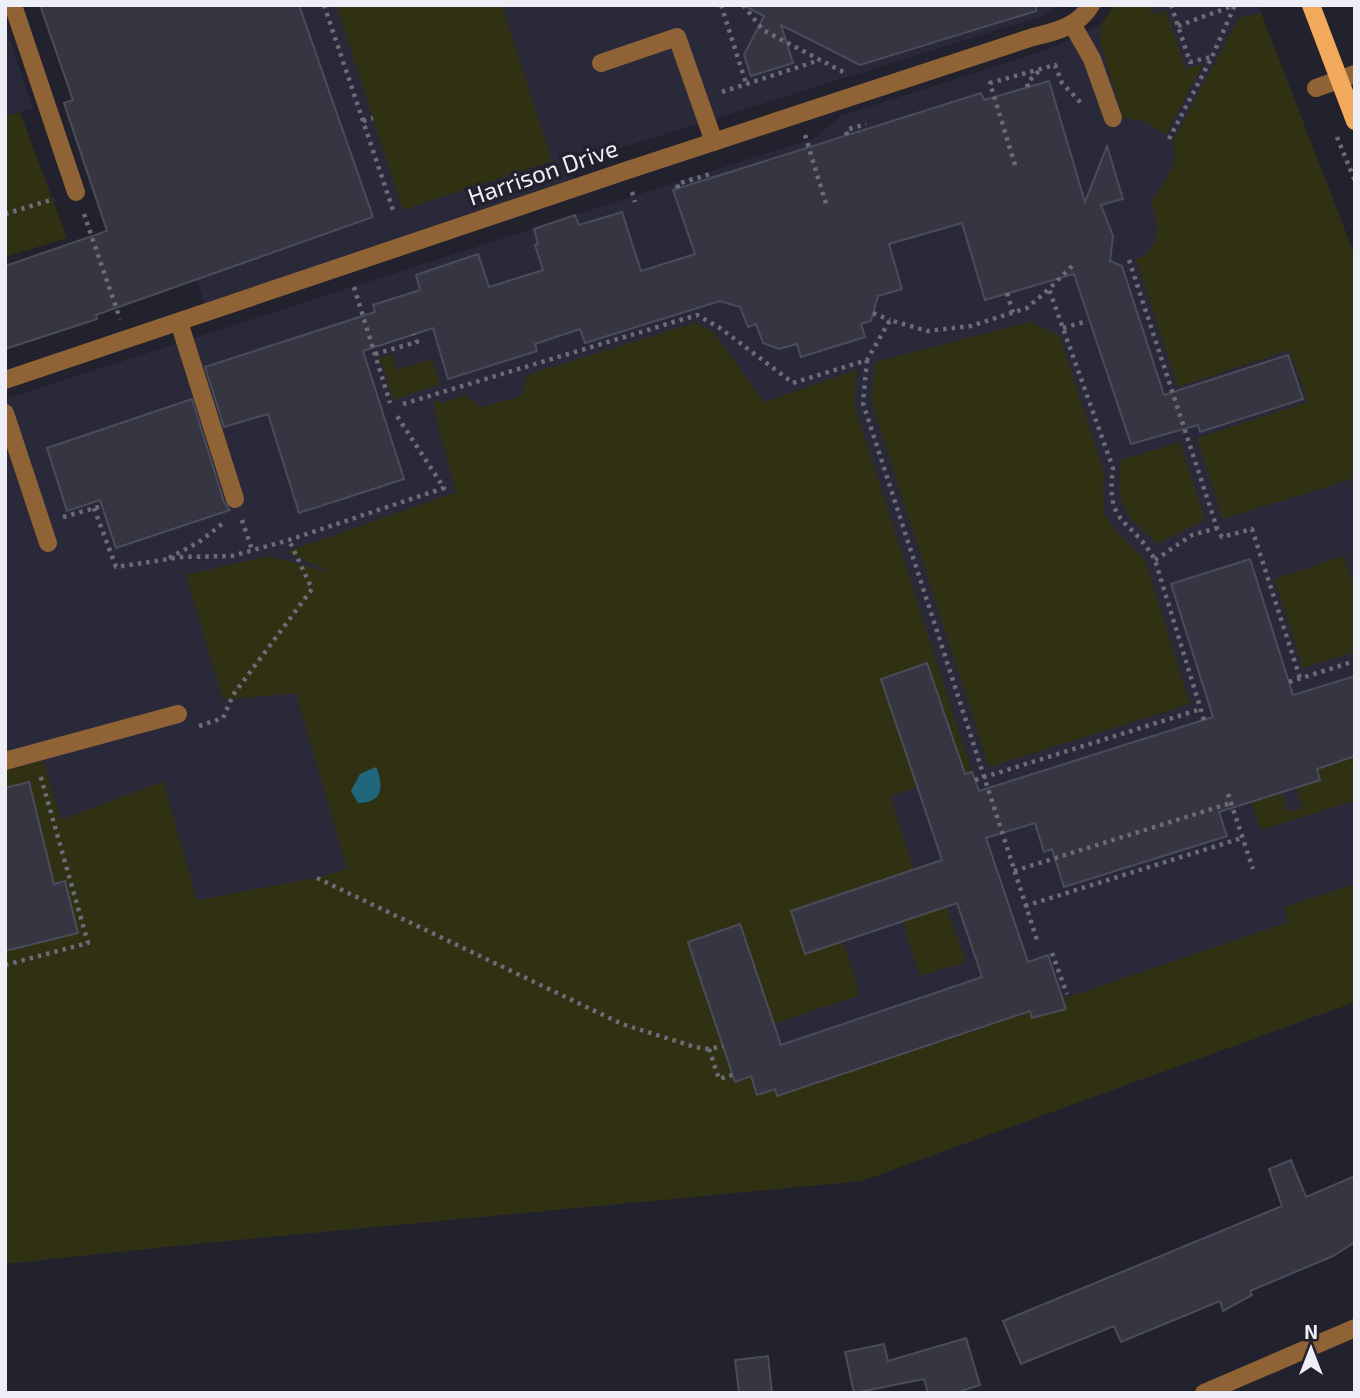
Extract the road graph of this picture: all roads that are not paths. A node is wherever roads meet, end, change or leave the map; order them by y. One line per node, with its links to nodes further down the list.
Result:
1 (13, 5): 11 (street)
2 (1091, 5): 4 (street, Harrison Drive)
3 (1311, 5): 6 (main road)
4 (1072, 24): 8 (street); 10 (street, Harrison Drive)
5 (601, 64): 10 (street)
6 (1346, 77): 7 (street); 9 (main road)
7 (1316, 88)
8 (1113, 118)
9 (1355, 121)
10 (714, 142): 12 (street, Harrison Drive)
11 (76, 192)
12 (179, 322): 13 (street, Harrison Drive); 15 (street)
13 (5, 380)
14 (5, 413): 16 (street)
15 (235, 499)
16 (48, 543)
17 (178, 714): 18 (street)
18 (5, 761)
19 (1355, 1328): 20 (street)
20 (1204, 1393)

